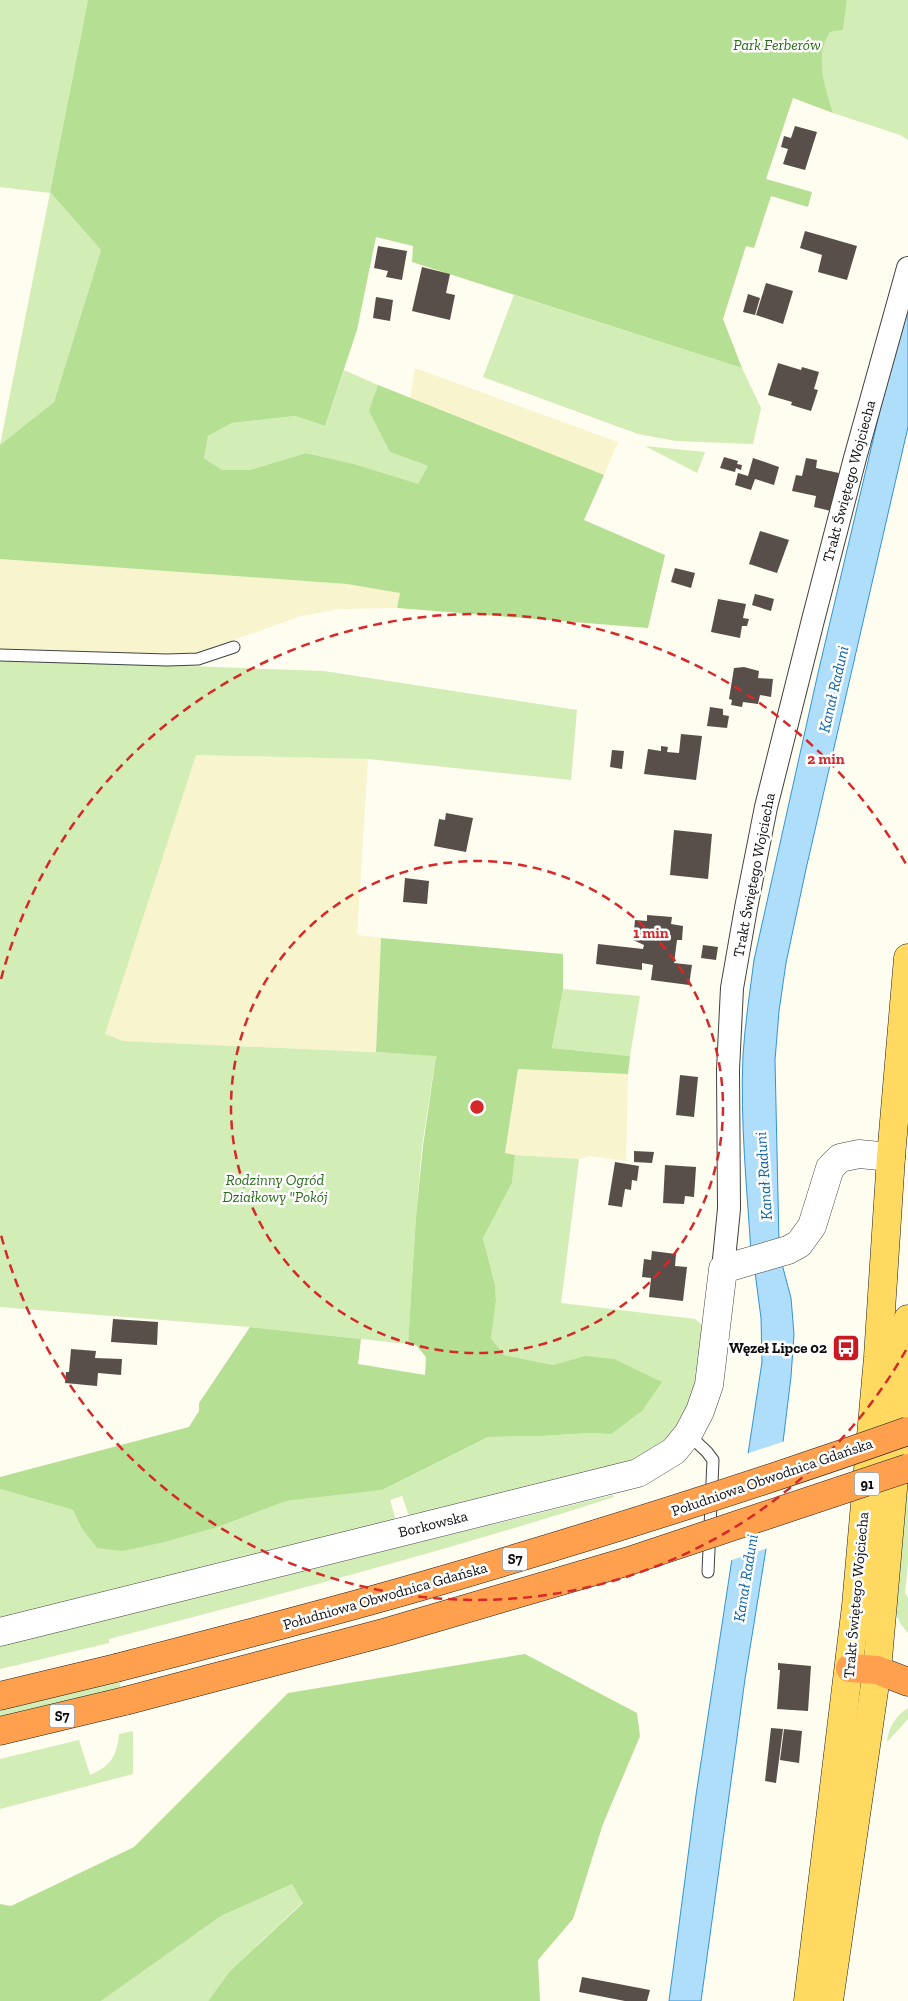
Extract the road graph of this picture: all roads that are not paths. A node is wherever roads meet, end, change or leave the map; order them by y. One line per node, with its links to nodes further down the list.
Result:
1 (908, 268): 6 (street, Trakt Świętego Wojciecha)
2 (234, 647): 3 (lane)
3 (0, 655)
4 (908, 958): 5 (main road, Trakt Świętego Wojciecha / 91)
5 (891, 1157): 6 (street); 14 (main road, Trakt Świętego Wojciecha / 91)
6 (733, 1267): 9 (street, Borkowska)
7 (908, 1319): 15 (main road, Trakt Świętego Wojciecha / 91)
8 (908, 1431): 17 (highway, Południowa Obwodnica Gdańska / S7, bridge)
9 (688, 1434): 11 (lane); 12 (street, Borkowska)
10 (908, 1468): 18 (highway, S7, bridge)
11 (708, 1572)
12 (0, 1632)
13 (908, 1664): 15 (highway)
14 (850, 1668): 15 (highway); 19 (main road, Trakt Świętego Wojciecha / 91)
15 (877, 1670): 16 (highway); 20 (main road, Trakt Świętego Wojciecha / 91)
16 (908, 1682)
17 (0, 1696)
18 (0, 1731)
19 (808, 2001)
20 (829, 2001)

